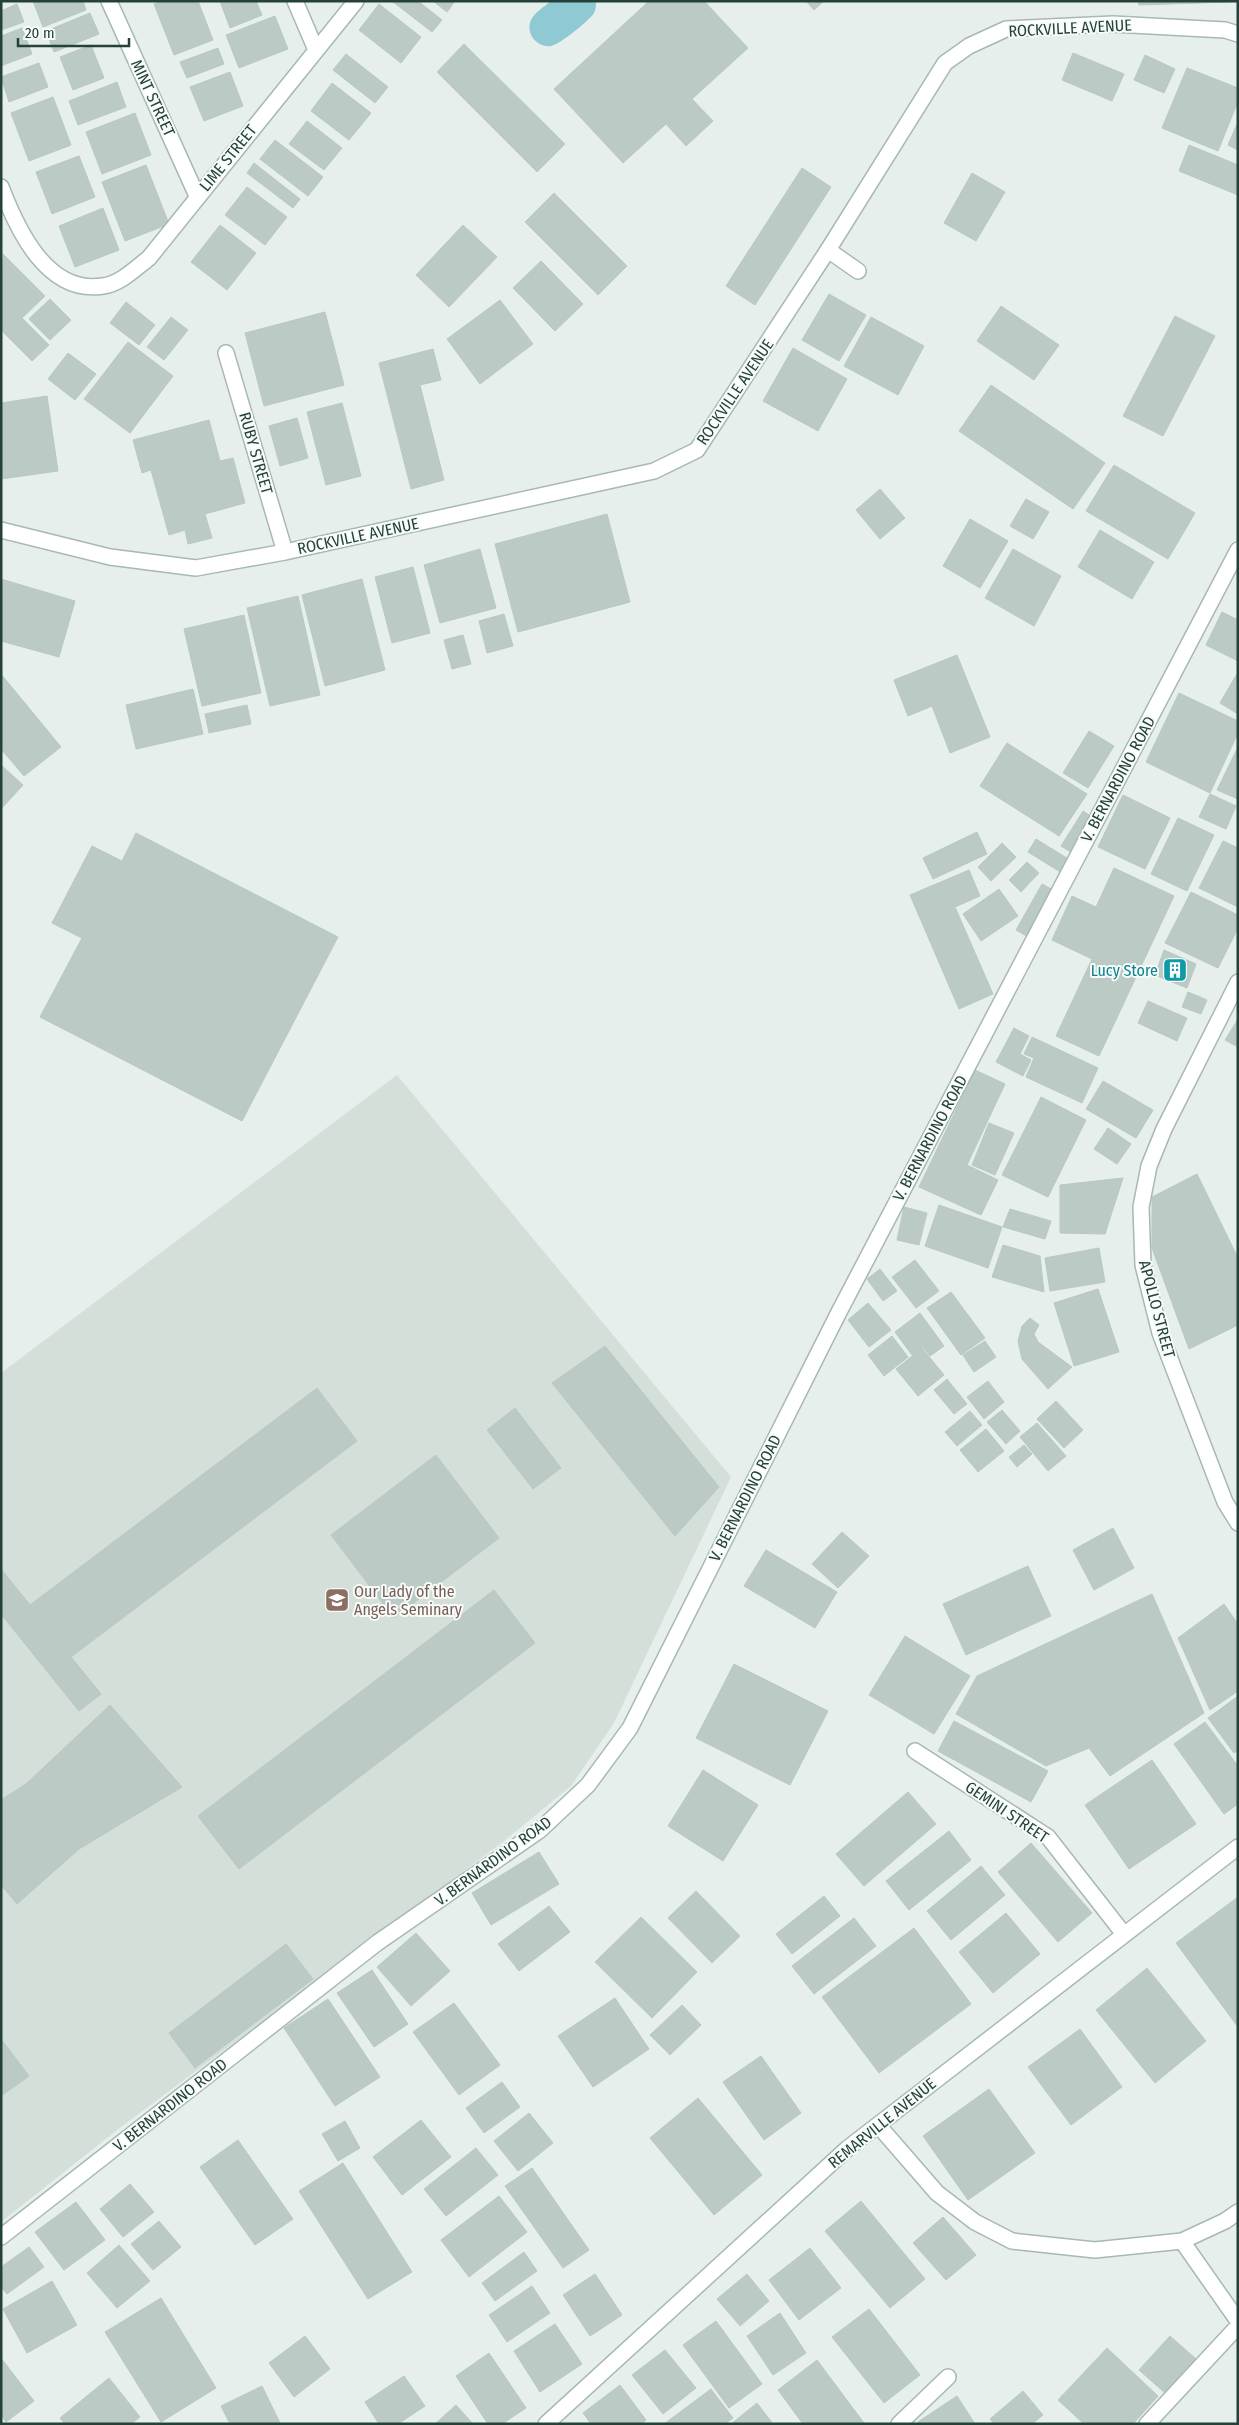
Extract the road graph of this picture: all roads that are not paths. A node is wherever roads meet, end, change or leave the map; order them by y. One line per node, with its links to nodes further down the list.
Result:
1 (108, 1): 7 (street, MINT STREET)
2 (295, 1): 5 (street)
3 (356, 1): 5 (street, LIME STREET)
4 (1238, 34): 8 (street, ROCKVILLE AVENUE)
5 (316, 50): 7 (street, LIME STREET)
6 (1, 186): 7 (street, LIME STREET)
7 (197, 196)
8 (828, 250): 9 (street); 13 (street, ROCKVILLE AVENUE)
9 (858, 271)
10 (226, 353): 13 (street, RUBY STREET)
11 (1, 530): 13 (street, ROCKVILLE AVENUE)
12 (1238, 550): 21 (street, V. BERNARDINO ROAD)
13 (285, 552)
14 (1238, 982): 15 (street, APOLLO STREET)
15 (1238, 1523)
16 (915, 1751): 18 (street, GEMINI STREET)
17 (1238, 1847): 18 (street, REMARVILLE AVENUE)
18 (1123, 1933): 19 (street, REMARVILLE AVENUE)
19 (878, 2125): 22 (street); 26 (street, REMARVILLE AVENUE)
20 (1238, 2212): 22 (street)
21 (1, 2237)
22 (1182, 2241): 23 (street)
23 (1238, 2321)
24 (1238, 2326): 28 (street)
25 (948, 2376): 27 (street)
26 (552, 2422)
27 (899, 2424)
28 (1147, 2424)

